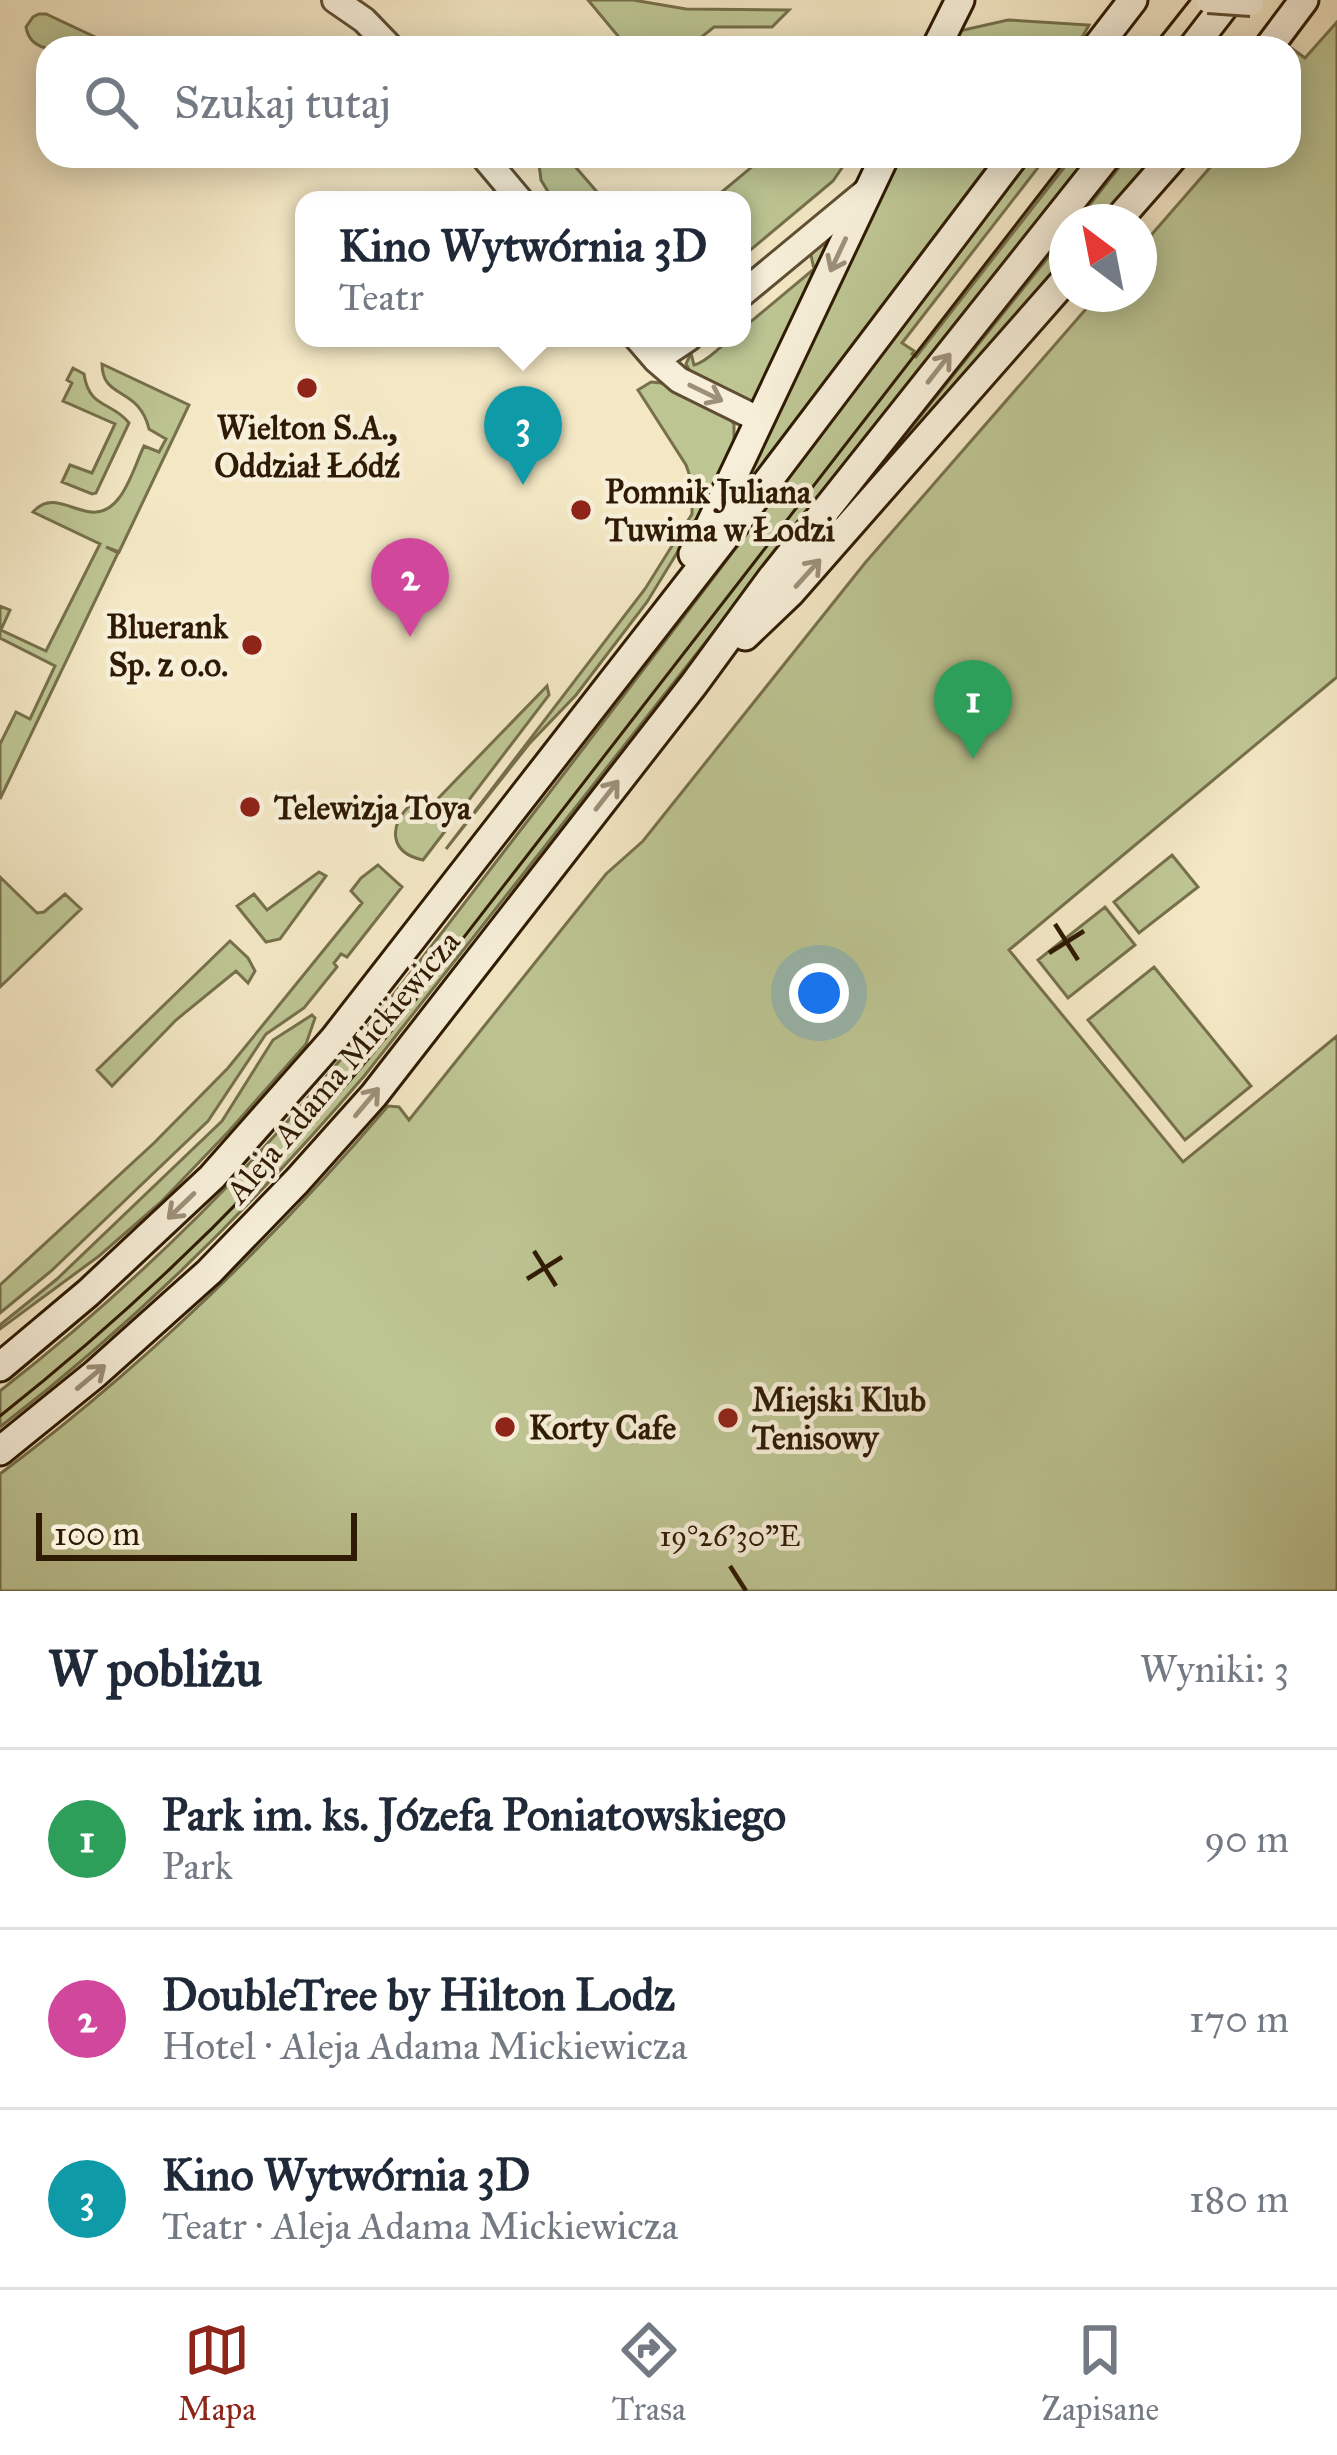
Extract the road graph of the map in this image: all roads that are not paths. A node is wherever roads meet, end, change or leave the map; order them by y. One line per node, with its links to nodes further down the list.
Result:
1 (335, 0): 7 (street)
2 (960, 0): 9 (main road)
3 (1133, 0): 10 (main road)
4 (1208, 0): 6 (street, bridge)
5 (1304, 0): 12 (main road)
6 (1249, 1): 11 (main road)
7 (366, 10): 8 (street)
8 (383, 36)
9 (942, 36)
10 (1105, 36)
11 (1207, 36)
12 (1277, 36)
13 (493, 168): 19 (street)
14 (879, 168): 18 (main road, Aleja Adama Mickiewicza)
15 (1004, 168): 27 (main road, Aleja Adama Mickiewicza)
16 (1097, 168): 28 (main road, Aleja Adama Mickiewicza, one-way to 16)
17 (1164, 168): 20 (main road)
18 (870, 188): 21 (street); 26 (main road, Aleja Adama Mickiewicza, one-way to 26)
19 (512, 191)
20 (1133, 204)
21 (751, 287)
22 (1049, 298): 28 (main road, Aleja Adama Mickiewicza, one-way to 22)
23 (644, 347): 25 (street)
24 (675, 347): 25 (street)
25 (656, 361): 26 (street, one-way to 26)
26 (760, 420): 27 (main road, Aleja Adama Mickiewicza)
27 (642, 640): 29 (main road, Aleja Adama Mickiewicza, one-way to 29)
28 (694, 684): 30 (main road, Aleja Adama Mickiewicza, one-way to 28)
29 (0, 1367)
30 (0, 1451)

